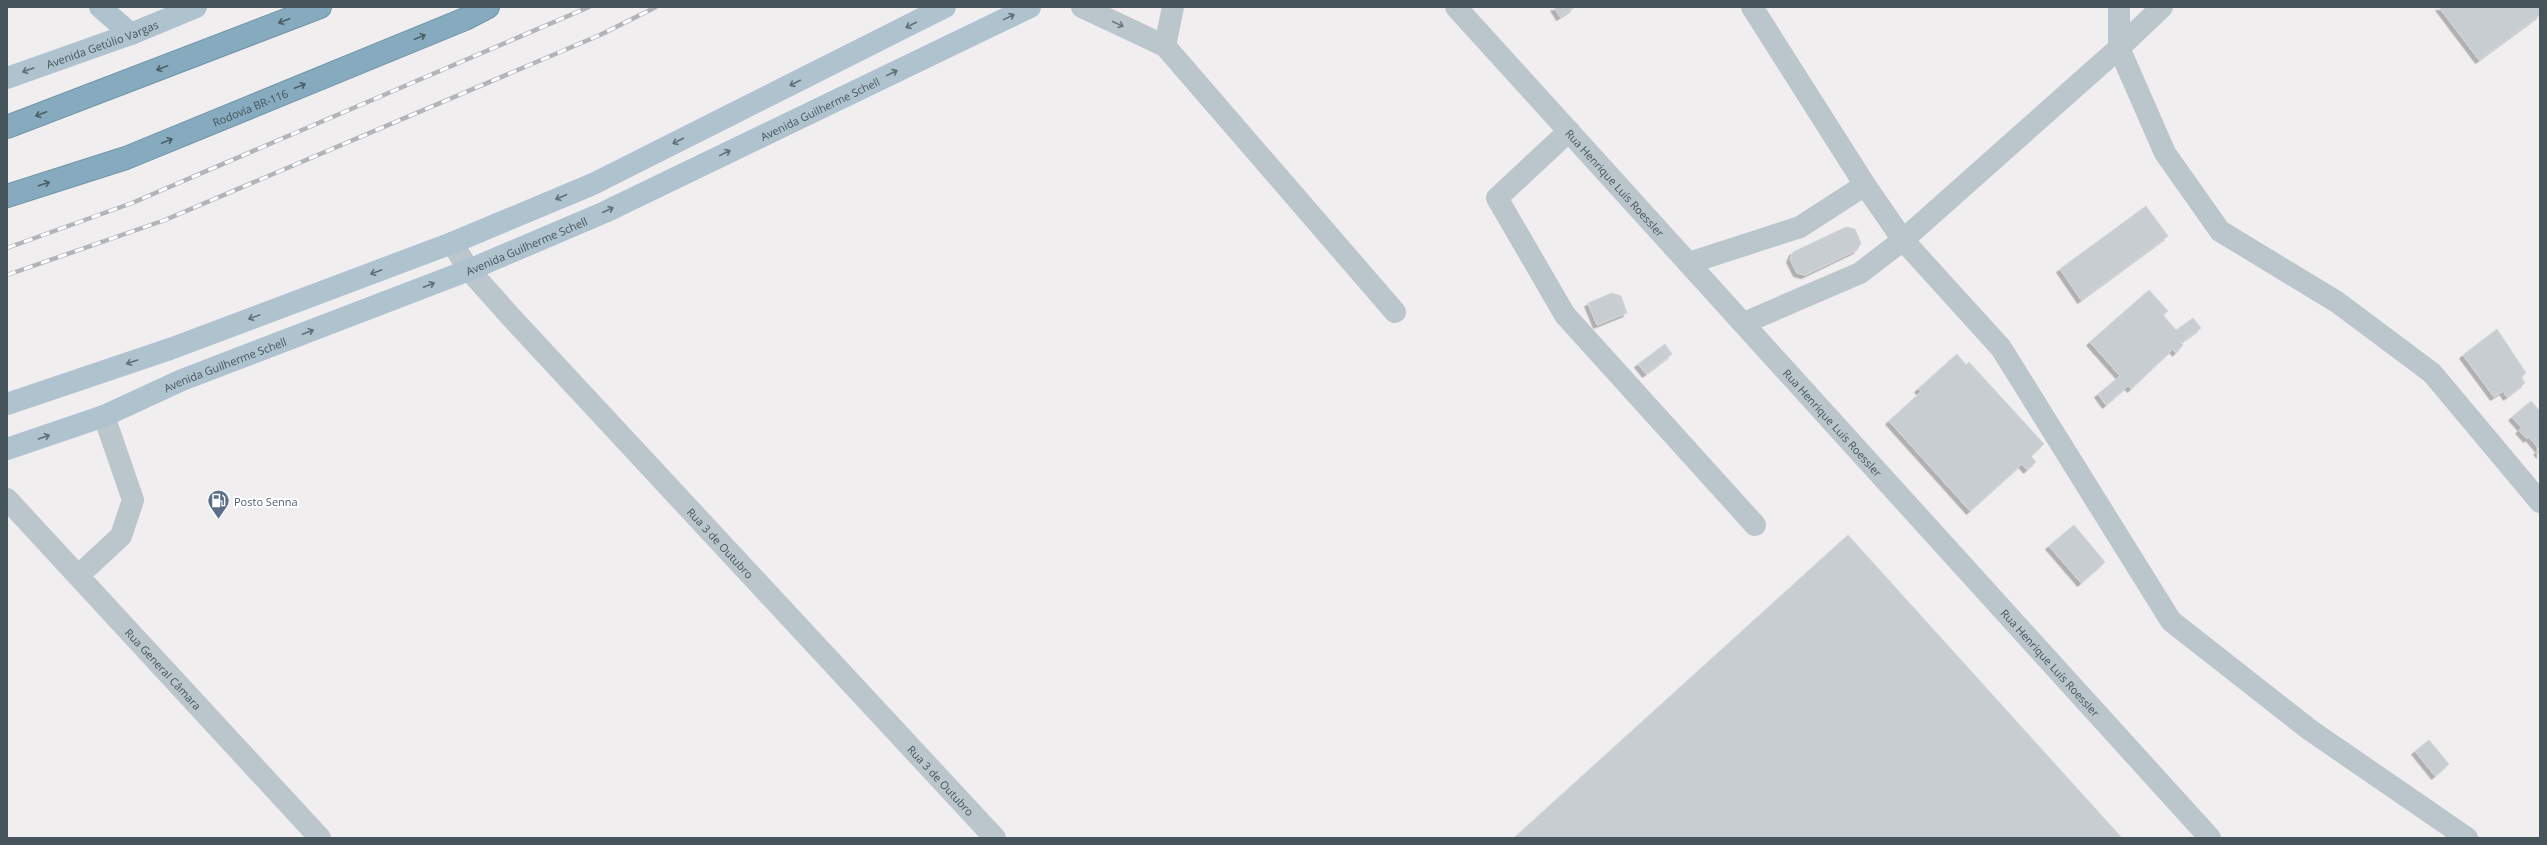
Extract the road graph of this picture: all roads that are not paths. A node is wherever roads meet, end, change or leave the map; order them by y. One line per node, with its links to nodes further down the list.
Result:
1 (100, 7): 13 (main road)
2 (196, 7): 13 (main road, Avenida Getúlio Vargas)
3 (320, 7): 17 (highway, one-way to 17)
4 (488, 7): 20 (highway, Rodovia BR-116, one-way to 4)
5 (946, 7): 22 (main road, one-way to 22)
6 (1030, 7): 24 (main road, Avenida Guilherme Schell, one-way to 6)
7 (1082, 7): 14 (street, one-way to 14)
8 (1173, 7): 14 (street)
9 (1456, 7): 18 (street, Rua Henrique Luís Roessler)
10 (1752, 7): 19 (street)
11 (2119, 7): 15 (street)
12 (2162, 7): 15 (street)
13 (131, 34): 16 (main road, Avenida Getúlio Vargas, one-way to 16)
14 (1165, 46): 25 (street)
15 (2119, 48): 21 (street); 31 (street)
16 (7, 78)
17 (7, 127)
18 (1569, 131): 23 (street, Rua Henrique Luís Roessler); 32 (street)
19 (1865, 185): 21 (street); 23 (street)
20 (7, 196)
21 (1903, 240): 26 (street); 37 (street)
22 (452, 243): 24 (street, Rua 3 de Outubro); 27 (main road, one-way to 27)
23 (1689, 263): 26 (street, Rua Henrique Luís Roessler)
24 (469, 270): 28 (main road, Avenida Guilherme Schell, one-way to 24); 35 (street, Rua 3 de Outubro)
25 (1395, 312)
26 (1744, 323): 36 (street, Rua Henrique Luís Roessler)
27 (7, 404)
28 (104, 416): 29 (main road, Avenida Guilherme Schell, one-way to 28); 33 (street)
29 (7, 449)
30 (7, 499): 33 (street, Rua General Câmara)
31 (2540, 502)
32 (1755, 526)
33 (79, 575): 34 (street, Rua General Câmara)
34 (320, 838)
35 (995, 838)
36 (2210, 838)
37 (2467, 838)

